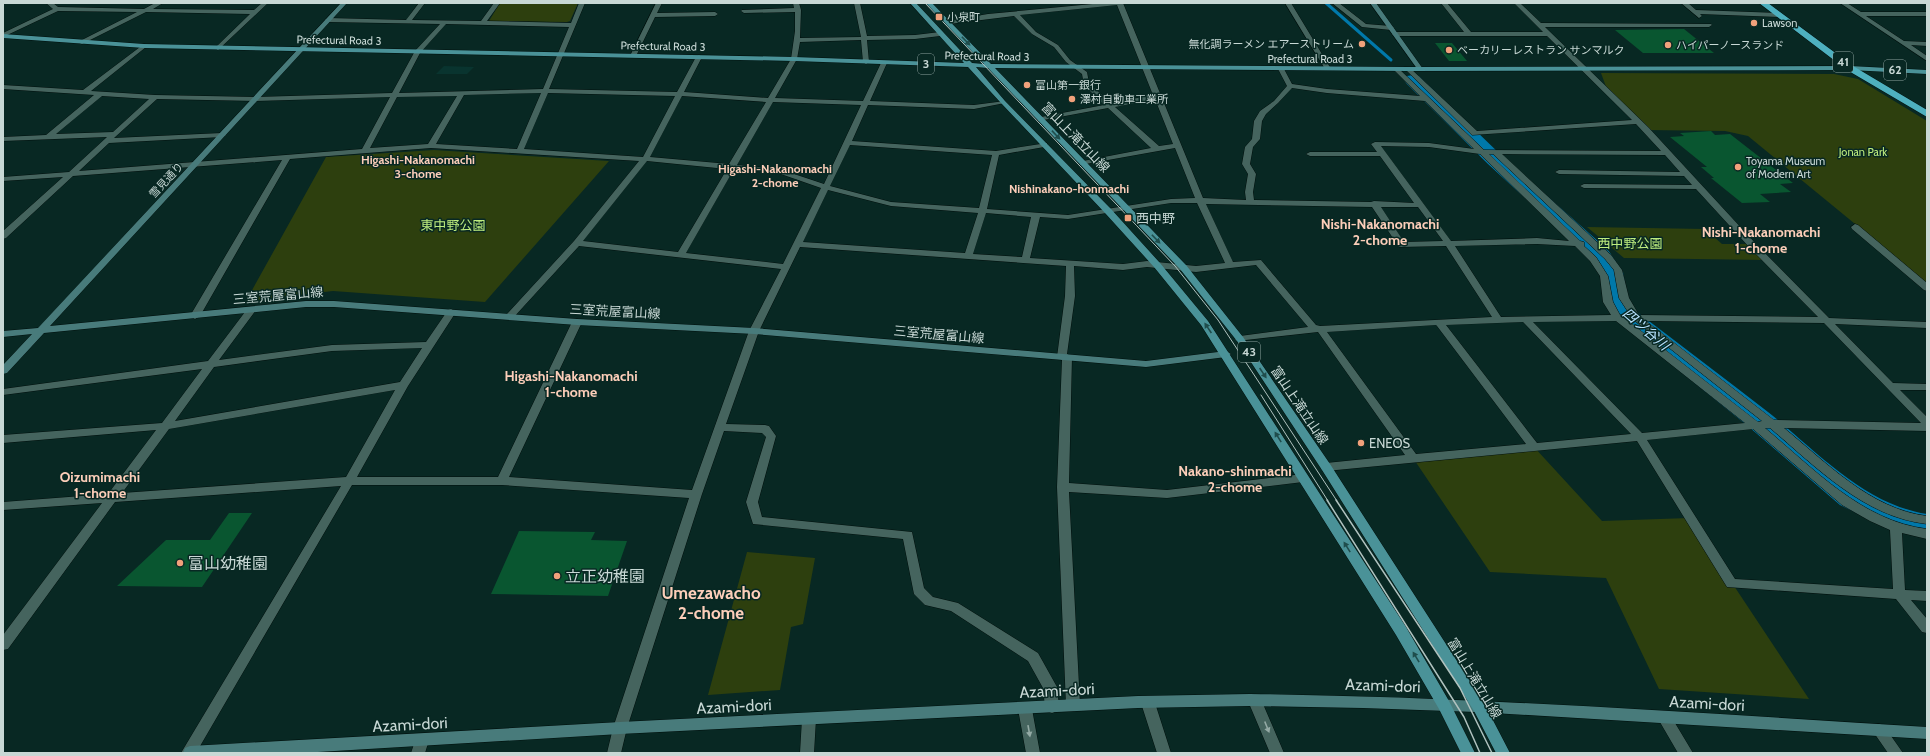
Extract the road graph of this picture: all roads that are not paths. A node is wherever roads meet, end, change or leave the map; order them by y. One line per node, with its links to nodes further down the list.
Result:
1 (49, 3): 23 (street)
2 (160, 3): 24 (street)
3 (265, 3): 27 (street)
4 (344, 3): 35 (street, 雪見通り)
5 (422, 3): 36 (street)
6 (497, 3): 39 (street)
7 (582, 3): 40 (street)
8 (659, 3): 33 (street)
9 (796, 3): 25 (street)
10 (857, 3): 47 (street)
11 (913, 3): 43 (main road, 43)
12 (929, 3): 38 (main road, 富山上滝立山線 / 43)
13 (1119, 3): 30 (street); 66 (street)
14 (1288, 3): 70 (street)
15 (1335, 3): 42 (street)
16 (1373, 3): 42 (street)
17 (1444, 3): 44 (street)
18 (1517, 3): 41 (street)
19 (1684, 3): 28 (street)
20 (1763, 3): 34 (highway, 41)
21 (1774, 3): 74 (highway, 41)
22 (1843, 3): 31 (street)
23 (57, 9): 24 (street); 46 (street)
24 (146, 10): 27 (street); 49 (street)
25 (798, 10): 26 (street); 48 (street)
26 (744, 11)
27 (256, 12): 53 (street)
28 (1695, 12): 34 (street); 41 (street)
29 (715, 14): 33 (street)
30 (1015, 14): 38 (street); 65 (street)
31 (1859, 14): 32 (street); 50 (street)
32 (1927, 14)
33 (653, 15): 57 (street)
34 (1779, 15): 68 (highway, 41)
35 (328, 20): 36 (street); 54 (street, 雪見通り)
36 (408, 21): 37 (street)
37 (445, 22): 39 (street); 55 (street)
38 (949, 22): 64 (main road, 富山上滝立山線 / 43, one-way to 64)
39 (483, 23): 40 (street)
40 (573, 25): 56 (street)
41 (1540, 25): 45 (street)
42 (1393, 31): 44 (street); 73 (street)
43 (940, 34): 47 (street); 63 (main road, 43)
44 (1469, 34): 45 (street)
45 (1549, 34): 67 (street)
46 (3, 35): 49 (main road, Prefectural Road 3 / 3)
47 (864, 38): 48 (street); 61 (street)
48 (797, 40): 59 (street)
49 (82, 42): 52 (main road, Prefectural Road 3 / 3)
50 (1904, 43): 51 (street); 60 (street)
51 (1927, 44)
52 (144, 46): 53 (main road, Prefectural Road 3 / 3); 79 (street)
53 (218, 48): 54 (main road, Prefectural Road 3 / 3)
54 (300, 49): 55 (main road, Prefectural Road 3 / 3); 86 (street, 雪見通り)
55 (417, 52): 56 (main road, Prefectural Road 3 / 3); 83 (street)
56 (560, 54): 57 (main road, Prefectural Road 3 / 3); 78 (street)
57 (634, 56): 58 (main road, Prefectural Road 3 / 3)
58 (699, 57): 59 (main road, Prefectural Road 3 / 3); 82 (street)
59 (794, 59): 61 (main road, Prefectural Road 3 / 3); 88 (street)
60 (1927, 59)
61 (866, 62): 62 (main road, Prefectural Road 3 / 3)
62 (884, 63): 63 (main road, Prefectural Road 3 / 3); 90 (street)
63 (970, 66): 64 (main road, Prefectural Road 3 / 3); 89 (main road, 43)
64 (991, 66): 65 (main road, Prefectural Road 3 / 3); 94 (main road, 富山上滝立山線 / 43)
65 (1078, 67): 66 (main road, Prefectural Road 3 / 3); 91 (street)
66 (1144, 68): 69 (main road, Prefectural Road 3 / 3); 84 (street)
67 (1585, 68): 68 (main road, Prefectural Road 3 / 3); 73 (main road, Prefectural Road 3 / 3); 95 (street)
68 (1850, 68): 74 (main road, 62); 93 (highway, 41)
69 (1281, 69): 70 (main road, Prefectural Road 3 / 3); 76 (street)
70 (1328, 69): 71 (main road, Prefectural Road 3 / 3)
71 (1396, 69): 72 (main road, Prefectural Road 3 / 3); 87 (street)
72 (1408, 69): 73 (main road, Prefectural Road 3 / 3); 95 (street)
73 (1420, 69)
74 (1862, 69): 75 (main road, 62); 92 (highway, 41)
75 (1927, 72)
76 (1290, 86): 87 (street); 127 (street)
77 (3, 87): 79 (street)
78 (545, 91): 81 (street); 82 (street); 106 (street)
79 (85, 92): 80 (street)
80 (100, 93): 85 (street); 98 (street)
81 (461, 94): 83 (street); 104 (street)
82 (679, 94): 88 (street); 115 (street)
83 (393, 96): 86 (street); 107 (street)
84 (1159, 96): 91 (street); 102 (street)
85 (155, 97): 86 (street); 96 (street)
86 (256, 99): 97 (street, 雪見通り)
87 (1427, 99): 108 (street)
88 (769, 100): 90 (street); 118 (street)
89 (1003, 102): 90 (street); 103 (main road, 43)
90 (864, 104): 101 (street)
91 (1110, 106): 94 (street); 105 (street)
92 (1927, 106)
93 (1927, 114)
94 (1041, 119): 116 (main road, 富山上滝立山線 / 43, one-way to 116)
95 (1638, 122): 111 (street)
96 (115, 134): 98 (street); 100 (street)
97 (222, 135): 100 (street); 117 (street, 雪見通り)
98 (48, 137): 99 (street)
99 (3, 139)
100 (107, 141): 120 (street)
101 (847, 143): 110 (street); 124 (street)
102 (1177, 144): 105 (street); 126 (street)
103 (1044, 145): 110 (street); 132 (main road, 43)
104 (431, 146): 106 (street); 107 (street)
105 (1156, 148): 116 (street)
106 (520, 151): 115 (street)
107 (365, 152): 114 (street)
108 (1482, 152): 109 (street); 113 (street); 137 (street)
109 (1495, 152): 111 (street); 140 (street)
110 (996, 153): 131 (street)
111 (1668, 153): 121 (street)
112 (1310, 154): 113 (street)
113 (1382, 154): 129 (street)
114 (287, 158): 117 (street); 152 (street)
115 (646, 160): 118 (street); 136 (street)
116 (1083, 163): 130 (main road, 富山上滝立山線 / 43)
117 (195, 165): 120 (street); 163 (street, 雪見通り)
118 (731, 167): 124 (street); 141 (street)
119 (1559, 172): 121 (street)
120 (71, 174): 122 (street); 135 (street)
121 (1687, 174): 125 (street)
122 (3, 179)
123 (1584, 186): 125 (street)
124 (825, 187): 131 (street); 138 (street)
125 (1700, 188): 158 (street)
126 (1200, 200): 127 (street); 130 (street); 144 (street)
127 (1250, 203): 128 (street)
128 (1374, 203): 129 (street); 139 (street)
129 (1419, 204): 139 (street)
130 (1127, 208): 132 (street); 148 (main road, 富山上滝立山線 / 43, one-way to 148)
131 (983, 210): 133 (street); 142 (street)
132 (1108, 211): 133 (street); 146 (main road, 43)
133 (1036, 214): 143 (street)
134 (1855, 227): 149 (street)
135 (3, 236)
136 (577, 243): 141 (street); 153 (street)
137 (1578, 243): 139 (street); 140 (street); 154 (street)
138 (797, 244): 142 (street); 147 (street)
139 (1449, 244): 157 (street)
140 (1596, 246): 155 (street)
141 (681, 255): 147 (street)
142 (968, 257): 143 (street)
143 (1025, 261): 145 (street)
144 (1230, 264): 148 (street); 162 (street)
145 (1070, 265): 146 (street); 169 (street)
146 (1157, 265): 148 (street); 168 (main road, 43, one-way to 146)
147 (785, 267): 164 (street)
148 (1183, 267): 166 (main road, 富山上滝立山線 / 43)
149 (1927, 288)
150 (251, 310): 151 (street, 三室荒屋富山線); 152 (street, 三室荒屋富山線); 170 (street)
151 (451, 312): 153 (street, 三室荒屋富山線); 167 (street)
152 (195, 316): 163 (street, 三室荒屋富山線)
153 (510, 316): 159 (street, 三室荒屋富山線)
154 (1617, 317): 155 (street); 156 (street); 179 (street)
155 (1636, 317): 158 (street); 177 (street)
156 (1525, 319): 157 (street); 182 (street)
157 (1498, 320): 160 (street)
158 (1827, 320): 161 (street); 173 (street)
159 (577, 322): 164 (street, 三室荒屋富山線); 189 (street)
160 (1440, 324): 162 (street); 184 (street)
161 (1927, 325)
162 (1321, 330): 166 (street); 185 (street)
163 (40, 331): 165 (street, 三室荒屋富山線); 171 (street, 雪見通り)
164 (754, 331): 169 (street, 三室荒屋富山線); 181 (street)
165 (3, 334)
166 (1240, 338): 186 (main road, 富山上滝立山線 / 43, one-way to 186)
167 (428, 345): 170 (street); 172 (street)
168 (1226, 354): 169 (street, 三室荒屋富山線); 187 (main road, 43, one-way to 168)
169 (1064, 357): 190 (street)
170 (211, 365): 175 (street); 178 (street)
171 (3, 371)
172 (403, 384): 178 (street); 188 (street)
173 (1891, 386): 174 (street); 176 (street)
174 (1927, 387)
175 (3, 392)
176 (1927, 423)
177 (1772, 424): 179 (street); 180 (street); 194 (street)
178 (165, 426): 183 (street); 192 (street)
179 (1756, 426): 182 (street); 195 (street)
180 (1927, 426)
181 (720, 427): 191 (street); 205 (street)
182 (1641, 438): 184 (street); 197 (street)
183 (3, 439)
184 (1534, 447): 185 (street)
185 (1413, 458): 186 (street)
186 (1326, 467): 206 (main road, 富山上滝立山線 / 43)
187 (1303, 478): 190 (street); 204 (main road, 43, one-way to 187)
188 (349, 481): 189 (street); 192 (street); 214 (street)
189 (502, 481): 191 (street)
190 (1063, 487): 203 (street)
191 (696, 494): 210 (street)
192 (112, 498): 193 (street); 200 (street)
193 (3, 506)
194 (1927, 520)
195 (1896, 527): 196 (street); 197 (street)
196 (1927, 534)
197 (1899, 594): 198 (street); 199 (street)
198 (1927, 596)
199 (1927, 628)
200 (3, 645)
201 (1256, 701): 202 (street, Azami-dori); 204 (street, Azami-dori); 219 (street, one-way to 219)
202 (1148, 703): 203 (street, Azami-dori); 218 (street)
203 (1072, 705): 205 (street, Azami-dori)
204 (1444, 705): 206 (street, Azami-dori); 220 (main road, 43)
205 (1052, 707): 207 (street, Azami-dori)
206 (1479, 707): 208 (street, Azami-dori); 221 (main road, 富山上滝立山線 / 43)
207 (1025, 709): 209 (street, Azami-dori); 217 (street, one-way to 217)
208 (1664, 717): 211 (street, Azami-dori); 222 (street)
209 (809, 719): 210 (street, Azami-dori); 216 (street)
210 (620, 728): 213 (street, Azami-dori); 215 (street)
211 (1879, 730): 212 (street, Azami-dori); 223 (street)
212 (1927, 733)
213 (420, 747): 214 (street, Azami-dori)
214 (189, 753)
215 (614, 753)
216 (807, 753)
217 (1033, 753)
218 (1164, 753)
219 (1277, 753)
220 (1468, 753)
221 (1503, 753)
222 (1686, 753)
223 (1896, 753)

